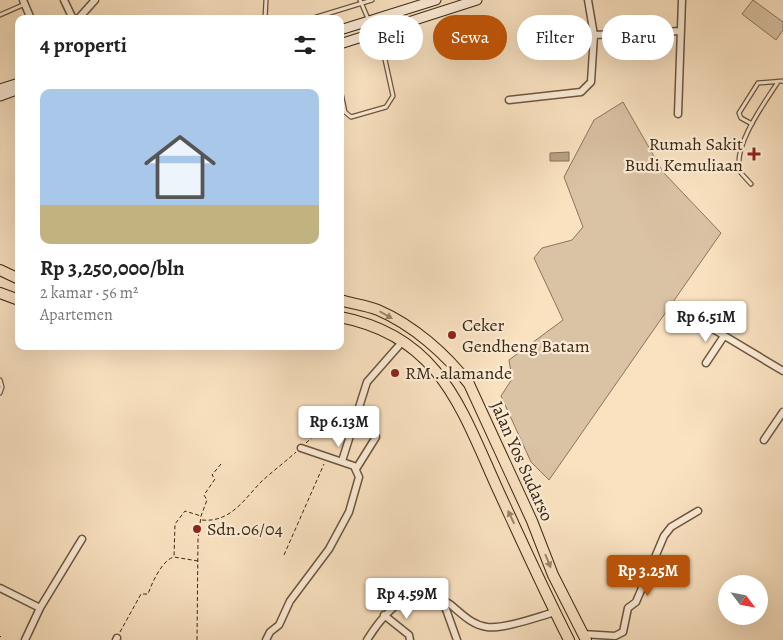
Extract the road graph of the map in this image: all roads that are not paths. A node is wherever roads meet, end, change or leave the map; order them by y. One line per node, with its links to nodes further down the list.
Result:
1 (64, 0): 14 (street)
2 (95, 0): 15 (street)
3 (266, 0): 16 (lane)
4 (372, 0): 9 (lane)
5 (436, 0): 19 (main road)
6 (477, 0): 11 (main road)
7 (588, 0): 24 (street)
8 (682, 0): 23 (street)
9 (359, 1): 17 (lane); 18 (lane)
10 (24, 2): 12 (lane); 13 (street)
11 (466, 2): 20 (main road)
12 (0, 15)
13 (29, 15)
14 (71, 15)
15 (82, 15)
16 (265, 15)
17 (321, 15)
18 (366, 15)
19 (388, 15)
20 (423, 16)
21 (359, 24): 22 (main road)
22 (344, 29)
23 (681, 32): 24 (street); 36 (street)
24 (594, 35): 34 (street)
25 (359, 38): 26 (main road)
26 (344, 43)
27 (385, 60): 35 (lane)
28 (783, 81): 29 (lane)
29 (778, 82): 37 (lane); 37 (lane)
30 (15, 83): 31 (main road)
31 (0, 89)
32 (15, 90): 33 (main road)
33 (0, 96)
34 (509, 100)
35 (344, 107)
36 (678, 114)
37 (752, 124): 38 (lane)
38 (751, 184)
39 (0, 270): 40 (main road)
40 (15, 277)
41 (0, 293): 42 (main road)
42 (15, 299)
43 (344, 301): 59 (main road, Jalan Yos Sudarso, one-way to 59)
44 (344, 318): 47 (main road, Jalan Yos Sudarso)
45 (698, 320): 46 (street)
46 (724, 336): 48 (street); 49 (street)
47 (403, 341): 56 (street); 60 (main road, Jalan Yos Sudarso, one-way to 47)
48 (706, 363)
49 (783, 371)
50 (0, 380): 51 (lane)
51 (0, 392)
52 (783, 412): 54 (street)
53 (376, 437): 57 (street)
54 (764, 440)
55 (301, 448): 56 (street)
56 (342, 461): 57 (street)
57 (356, 469): 69 (street)
58 (698, 511): 67 (street)
59 (536, 531): 60 (main road); 67 (main road, Jalan Yos Sudarso, one-way to 67)
60 (520, 537): 65 (main road, Jalan Yos Sudarso)
61 (82, 539): 64 (street)
62 (0, 588): 64 (street)
63 (443, 601): 65 (street); 66 (street); 72 (street)
64 (40, 608): 68 (street)
65 (555, 612): 73 (main road, Jalan Yos Sudarso)
66 (384, 615): 70 (street); 71 (street)
67 (584, 637)
68 (25, 640)
69 (266, 640)
70 (367, 640)
71 (410, 640)
72 (458, 640)
73 (569, 640)

